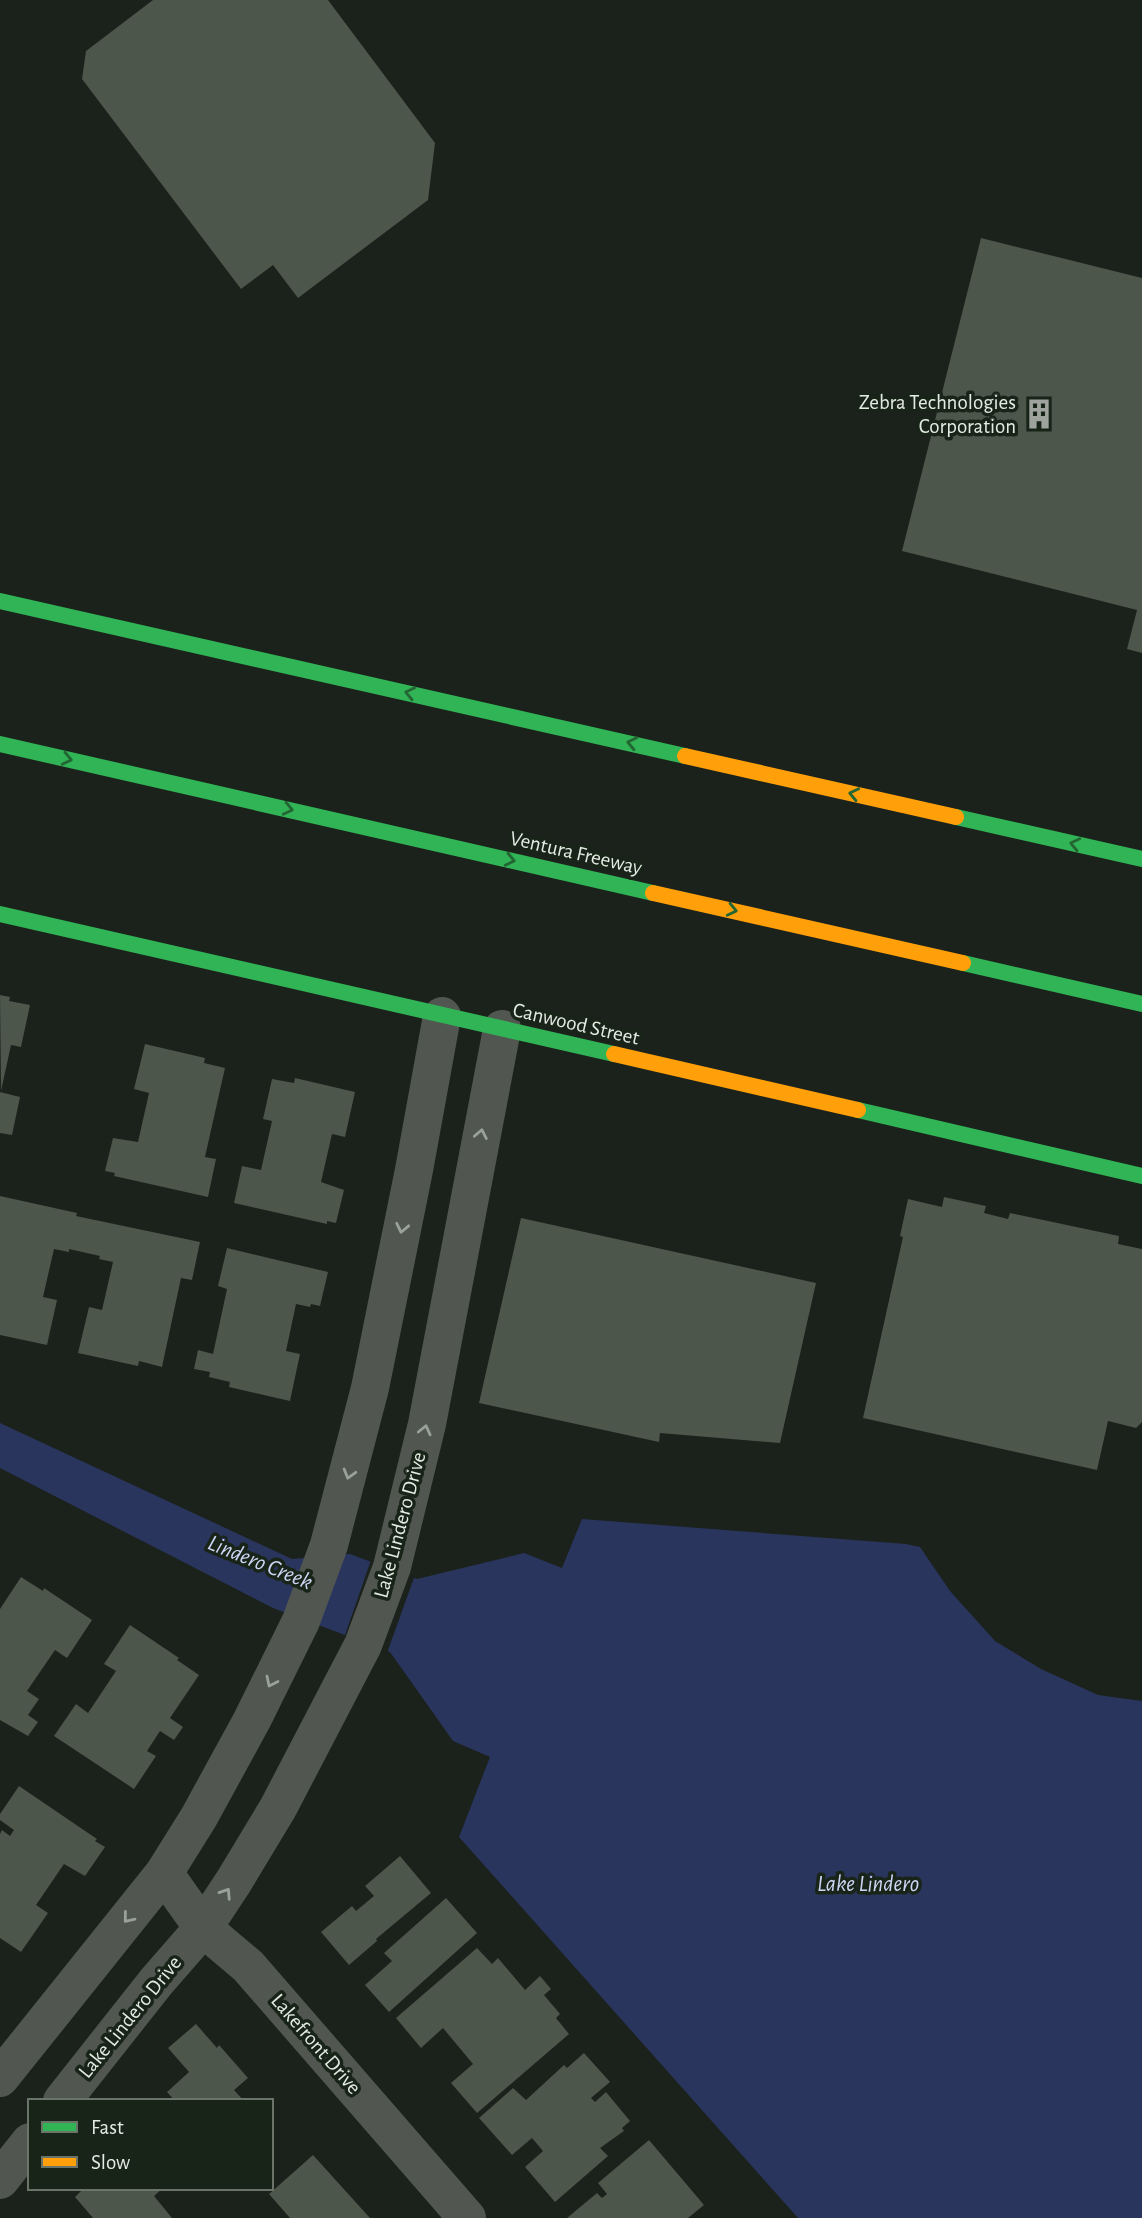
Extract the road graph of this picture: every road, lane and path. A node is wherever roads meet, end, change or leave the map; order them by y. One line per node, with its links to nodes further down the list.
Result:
1 (0, 601): 3 (main road, one-way to 1)
2 (0, 744): 5 (main road, Ventura Freeway, one-way to 5)
3 (1142, 859)
4 (0, 914): 6 (main road, Canwood Street)
5 (1142, 1004)
6 (442, 1016): 7 (main road, Canwood Street); 8 (street)
7 (502, 1029): 9 (main road, Canwood Street); 10 (street, Lake Lindero Drive, one-way to 7)
8 (414, 1170): 10 (street); 11 (street, one-way to 11)
9 (1142, 1176)
10 (472, 1180): 12 (street, Lake Lindero Drive, one-way to 10)
11 (164, 1873): 12 (street, Lakefront Drive); 13 (street, one-way to 13)
12 (203, 1928): 14 (street, Lake Lindero Drive); 17 (street, Lakefront Drive)
13 (0, 2078)
14 (64, 2099)
15 (28, 2145): 16 (street)
16 (0, 2180)
17 (467, 2218)

